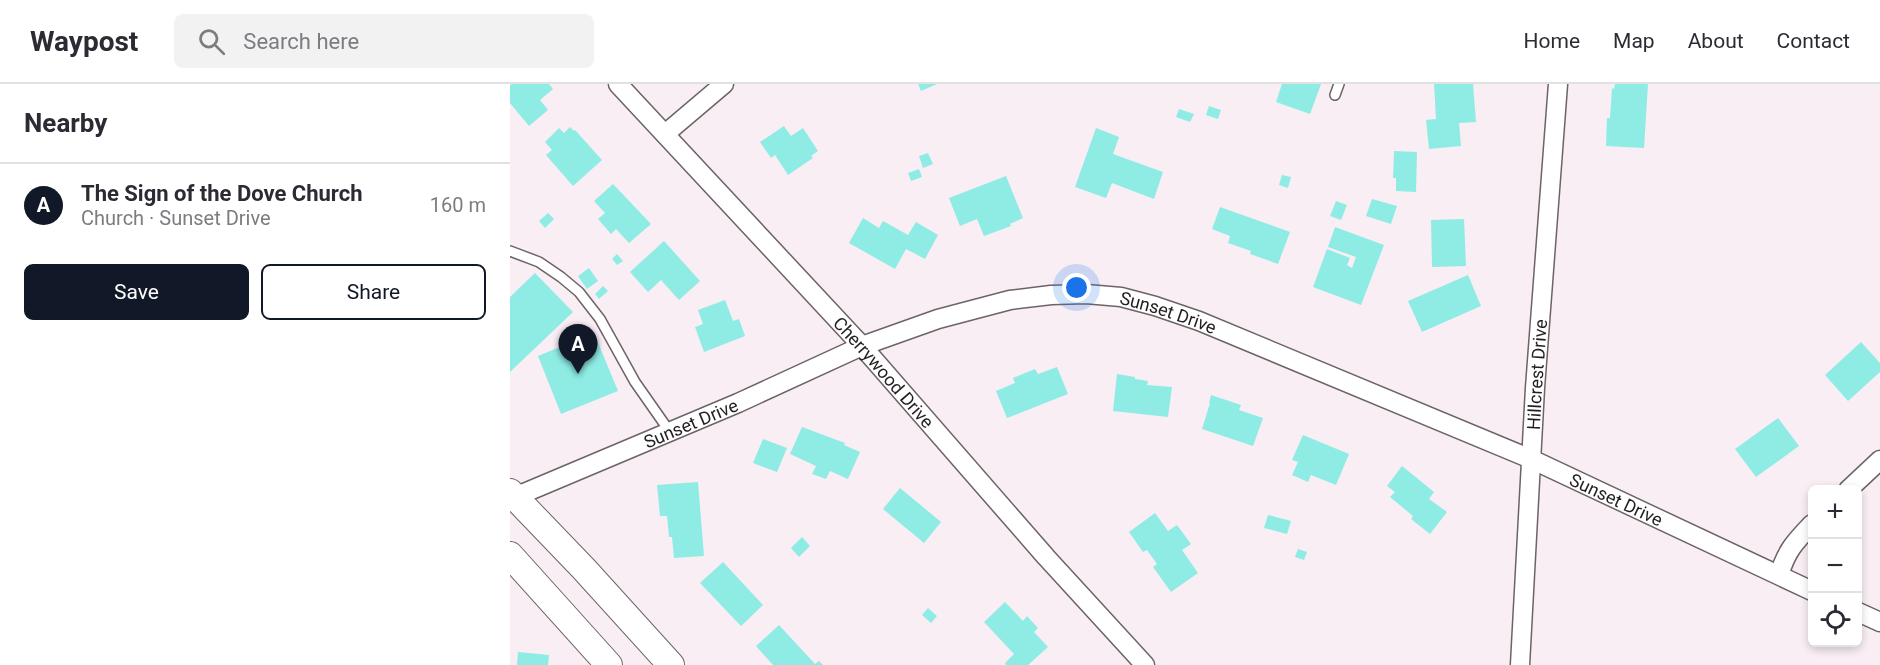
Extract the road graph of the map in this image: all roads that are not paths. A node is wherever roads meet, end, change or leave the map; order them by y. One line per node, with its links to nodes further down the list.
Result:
1 (618, 84): 6 (street, Cherrywood Drive)
2 (724, 84): 6 (street)
3 (1339, 84): 5 (lane)
4 (1558, 84): 10 (street, Hillcrest Drive)
5 (1335, 95)
6 (665, 134): 8 (street, Cherrywood Drive)
7 (510, 251): 9 (lane)
8 (862, 346): 9 (street, Sunset Drive); 10 (street, Sunset Drive); 22 (street, Cherrywood Drive)
9 (670, 432): 13 (street, Sunset Drive)
10 (1531, 459): 16 (street, Sunset Drive); 23 (street, Hillcrest Drive)
11 (1880, 460): 12 (street)
12 (1852, 485)
13 (512, 496): 21 (main road)
14 (1808, 529): 16 (street)
15 (510, 555): 20 (main road)
16 (1779, 575): 17 (street, Sunset Drive)
17 (1808, 589)
18 (1862, 614): 19 (street)
19 (1880, 622)
20 (609, 665)
21 (671, 665)
22 (1145, 665)
23 (1520, 665)

